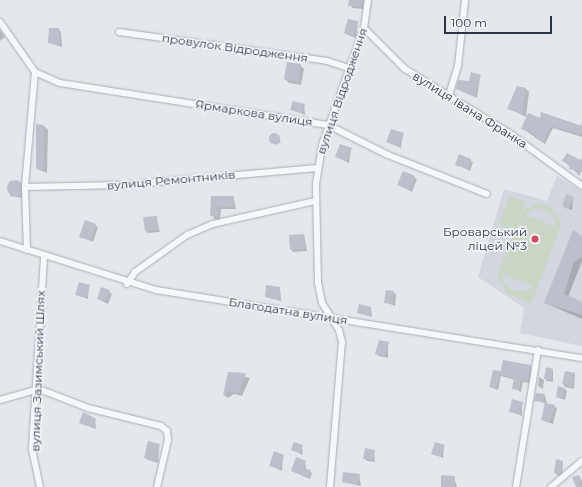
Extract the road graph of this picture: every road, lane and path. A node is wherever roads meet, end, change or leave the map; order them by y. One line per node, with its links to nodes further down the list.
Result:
1 (368, 0): 4 (street, вулиця Відродження)
2 (465, 0): 8 (street)
3 (0, 22): 7 (street)
4 (364, 28): 6 (street, вулиця Відродження); 8 (street, вулиця Івана Франка)
5 (119, 32): 6 (street, провулок Відродження)
6 (349, 68): 9 (street, вулиця Відродження)
7 (35, 72): 9 (street, Ярмаркова вулиця); 12 (street)
8 (449, 95): 11 (street, вулиця Івана Франка)
9 (328, 125): 10 (street, вулиця Відродження); 13 (street, Ярмаркова вулиця)
10 (317, 168): 12 (street, вулиця Ремонтників); 14 (street, вулиця Відродження)
11 (582, 186)
12 (25, 187): 16 (street)
13 (487, 194)
14 (314, 201): 18 (street); 19 (street, вулиця Відродження)
15 (0, 241): 16 (street, Благодатна вулиця)
16 (27, 250): 17 (street, Благодатна вулиця)
17 (44, 256): 18 (street, Благодатна вулиця); 22 (street, вулиця Зазимський Шлях)
18 (127, 284): 19 (street, Благодатна вулиця)
19 (332, 318): 20 (street, Благодатна вулиця); 27 (street, вулиця Відродження)
20 (538, 350): 21 (street, Благодатна вулиця); 28 (street)
21 (582, 358)
22 (38, 389): 23 (street); 25 (street, вулиця Зазимський Шлях); 26 (street)
23 (0, 400)
24 (582, 462): 29 (street)
25 (40, 487)
26 (157, 487)
27 (330, 487)
28 (516, 487)
29 (551, 487)

